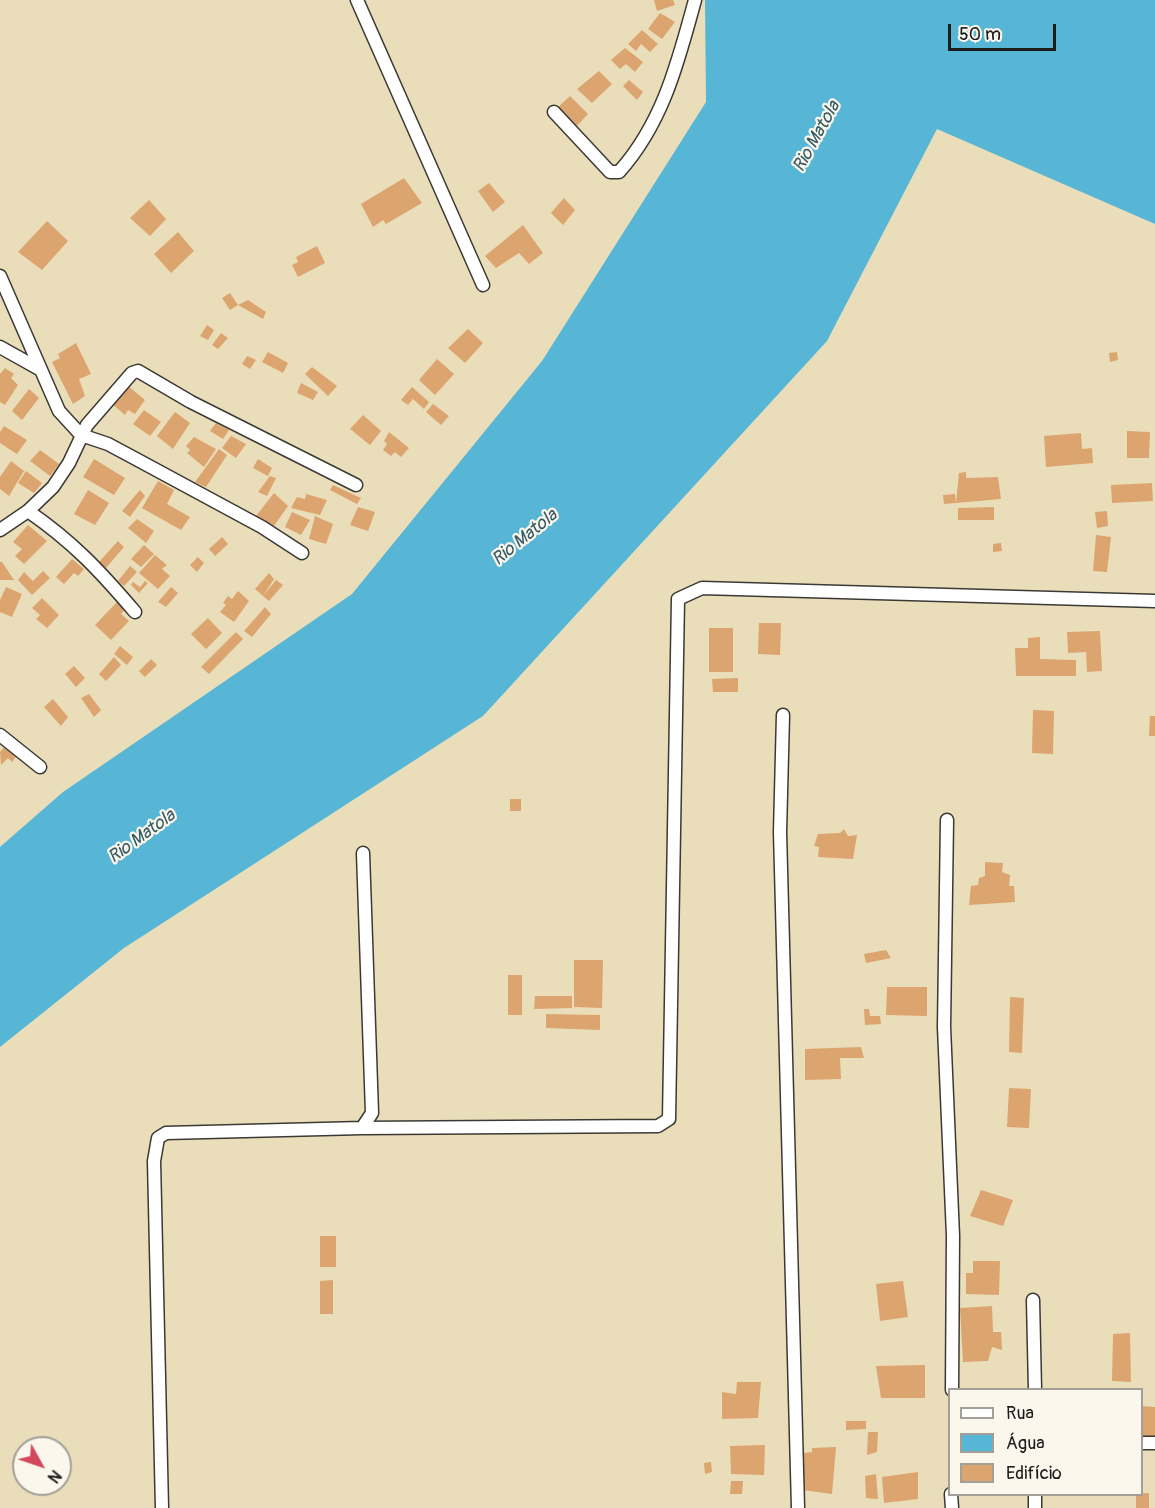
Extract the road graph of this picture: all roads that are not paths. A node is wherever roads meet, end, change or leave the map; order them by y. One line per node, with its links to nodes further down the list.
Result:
1 (357, 0): 5 (street)
2 (695, 0): 3 (street)
3 (554, 112)
4 (0, 276): 7 (street)
5 (483, 285)
6 (0, 347): 7 (street)
7 (41, 370): 8 (street)
8 (81, 435): 9 (street); 10 (street); 12 (street)
9 (356, 485)
10 (28, 511): 11 (street); 14 (street)
11 (0, 530)
12 (302, 553)
13 (1155, 601): 20 (street)
14 (135, 612)
15 (783, 715): 25 (street)
16 (0, 735): 17 (street)
17 (40, 767)
18 (947, 820): 22 (street)
19 (363, 853): 20 (street)
20 (362, 1128): 24 (street)
21 (1033, 1300): 23 (street)
22 (952, 1388)
23 (1035, 1388)
24 (162, 1508)
25 (798, 1508)

